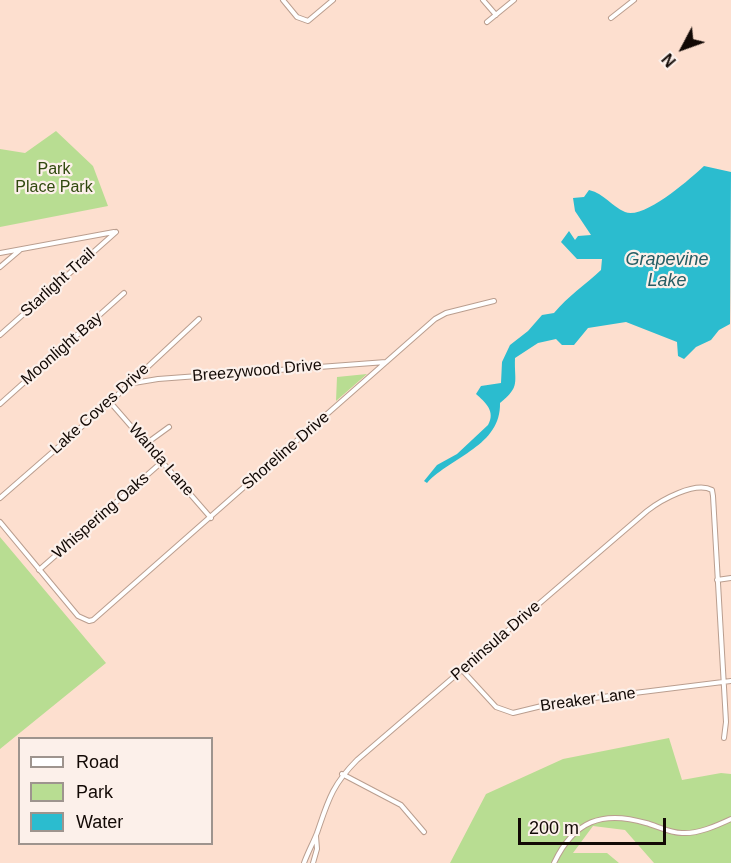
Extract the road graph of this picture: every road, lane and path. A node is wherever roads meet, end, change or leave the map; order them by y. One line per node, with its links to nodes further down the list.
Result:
1 (282, 0): 2 (street)
2 (333, 0)
3 (483, 0): 6 (street)
4 (514, 0): 6 (street)
5 (630, 1): 7 (street)
6 (496, 15): 8 (street)
7 (611, 18)
8 (487, 22)
9 (21, 249): 10 (street); 11 (street); 15 (street, Starlight Trail)
10 (0, 254)
11 (0, 267)
12 (124, 293): 19 (street, Moonlight Bay)
13 (494, 301): 16 (street, Shoreline Drive)
14 (199, 319): 17 (street, Lake Coves Drive)
15 (0, 335)
16 (387, 362): 17 (street, Breezywood Drive); 24 (street, Shoreline Drive)
17 (128, 384): 18 (street, Lake Coves Drive)
18 (110, 402): 21 (street, Wanda Lane); 23 (street, Lake Coves Drive)
19 (0, 404)
20 (169, 427): 21 (street)
21 (147, 443): 22 (street, Wanda Lane)
22 (163, 461): 24 (street, Wanda Lane); 26 (street, Whispering Oaks)
23 (0, 498)
24 (211, 518): 26 (street, Shoreline Drive)
25 (0, 522): 26 (street)
26 (39, 570)
27 (731, 578): 28 (street)
28 (717, 580): 29 (street, Peninsula Drive); 31 (street)
29 (462, 670): 31 (street, Breaker Lane); 33 (street, Peninsula Drive)
30 (731, 681): 31 (street, Breaker Lane)
31 (724, 682): 32 (street)
32 (724, 738)
33 (342, 774): 35 (street); 36 (street, Peninsula Drive)
34 (731, 819): 39 (street)
35 (424, 831)
36 (316, 836): 37 (street, Peninsula Drive); 38 (street, Peninsula Drive)
37 (304, 863)
38 (313, 863)
39 (554, 863)

